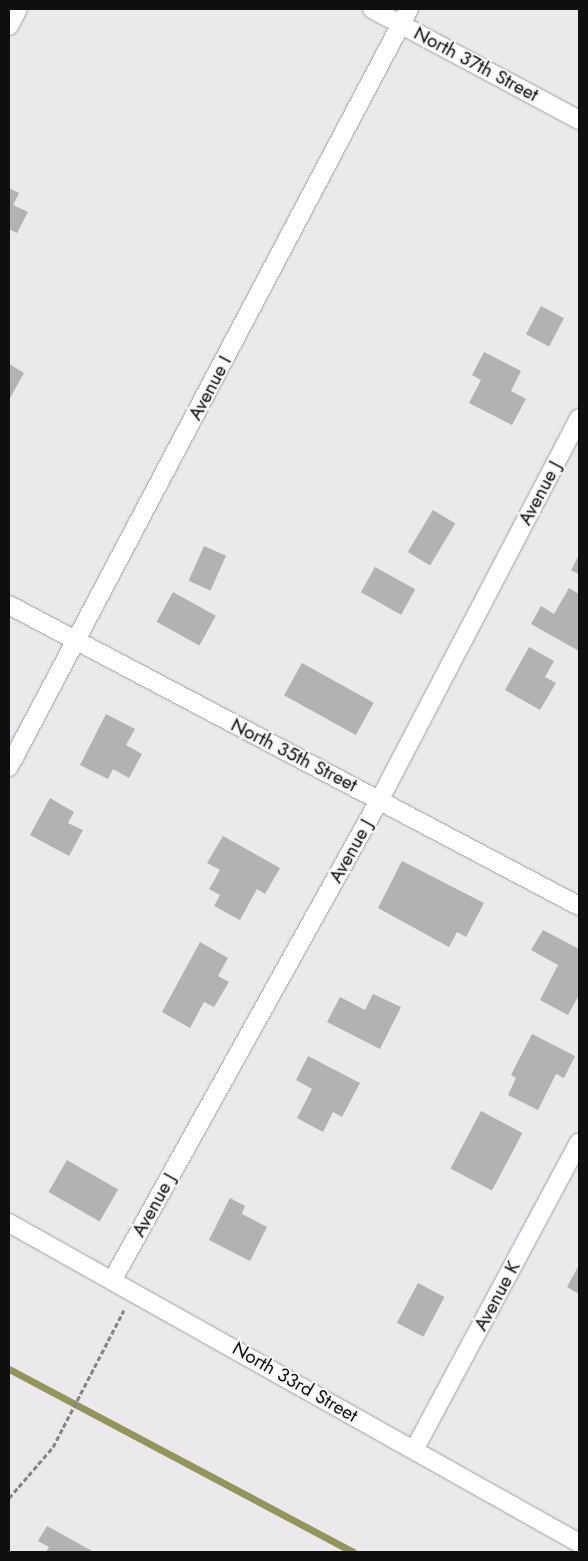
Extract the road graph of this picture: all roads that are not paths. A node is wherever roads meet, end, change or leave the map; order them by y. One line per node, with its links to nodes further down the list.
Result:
1 (18, 9): 4 (street)
2 (372, 9): 3 (street, North 37th Street)
3 (405, 16): 5 (street, North 37th Street); 8 (street, Avenue I)
4 (9, 26)
5 (579, 120)
6 (579, 418): 10 (street, Avenue J)
7 (9, 605): 8 (street, North 35th Street)
8 (76, 642): 9 (street, Avenue I); 10 (street, North 35th Street)
9 (9, 767)
10 (380, 799): 11 (street, North 35th Street); 14 (street, Avenue J)
11 (579, 906)
12 (579, 1142): 15 (street, Avenue K)
13 (9, 1223): 14 (street, North 33rd Street)
14 (113, 1279): 15 (street, North 33rd Street)
15 (414, 1450): 16 (street, North 33rd Street)
16 (579, 1543)

